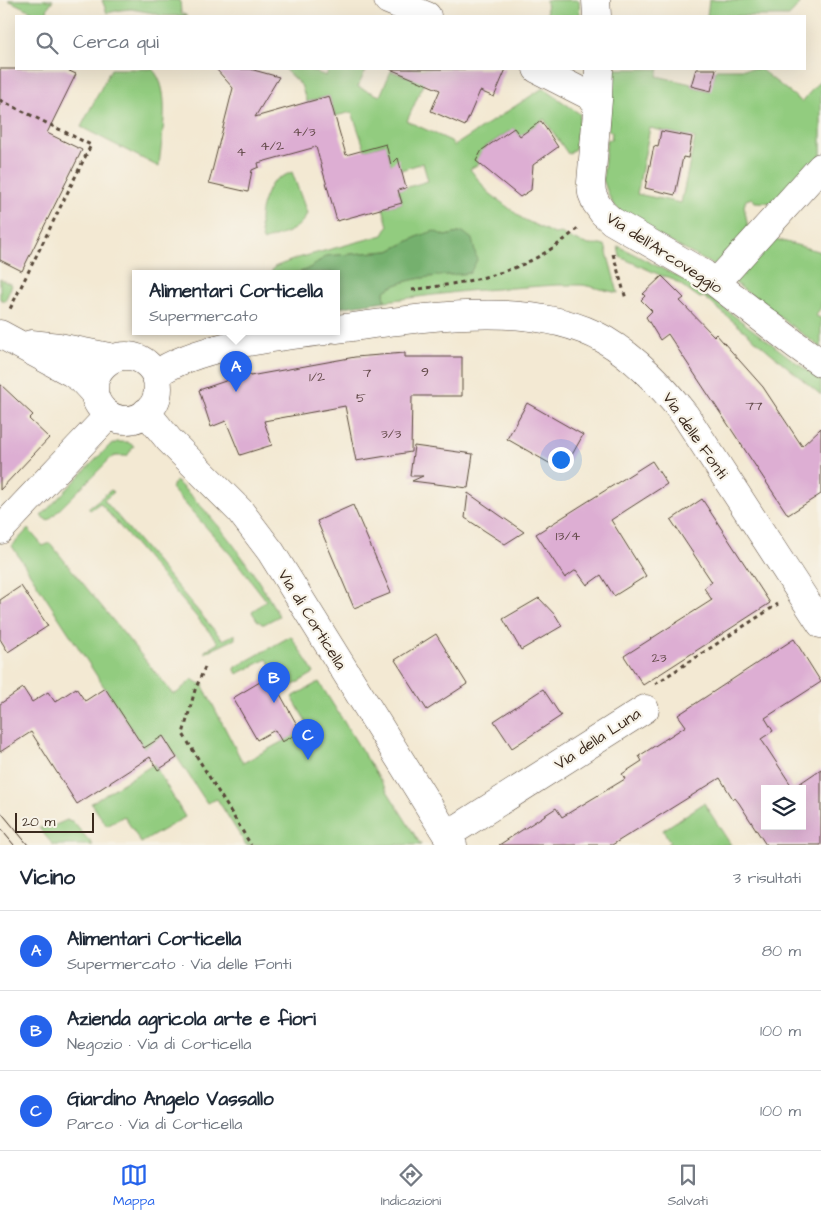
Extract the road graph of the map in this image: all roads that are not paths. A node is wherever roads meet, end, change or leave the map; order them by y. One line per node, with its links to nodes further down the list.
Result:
1 (388, 0): 3 (street)
2 (596, 0): 4 (street)
3 (425, 15)
4 (597, 15)
5 (539, 70): 7 (street)
6 (598, 70): 7 (street, Via dell'Arcoveggio)
7 (598, 100): 9 (street, Via dell'Arcoveggio)
8 (821, 167): 9 (street)
9 (716, 283): 14 (street, Via dell'Arcoveggio)
10 (7, 327): 13 (street); 16 (street)
11 (340, 329): 19 (street, Via delle Fonti)
12 (289, 335): 15 (street)
13 (114, 358): 15 (street); 16 (street)
14 (821, 363)
15 (155, 374): 17 (street)
16 (102, 404): 17 (street); 18 (street)
17 (146, 412): 21 (street, Via di Corticella)
18 (0, 530)
19 (821, 624)
20 (644, 708): 21 (street, Via della Luna)
21 (450, 840)

